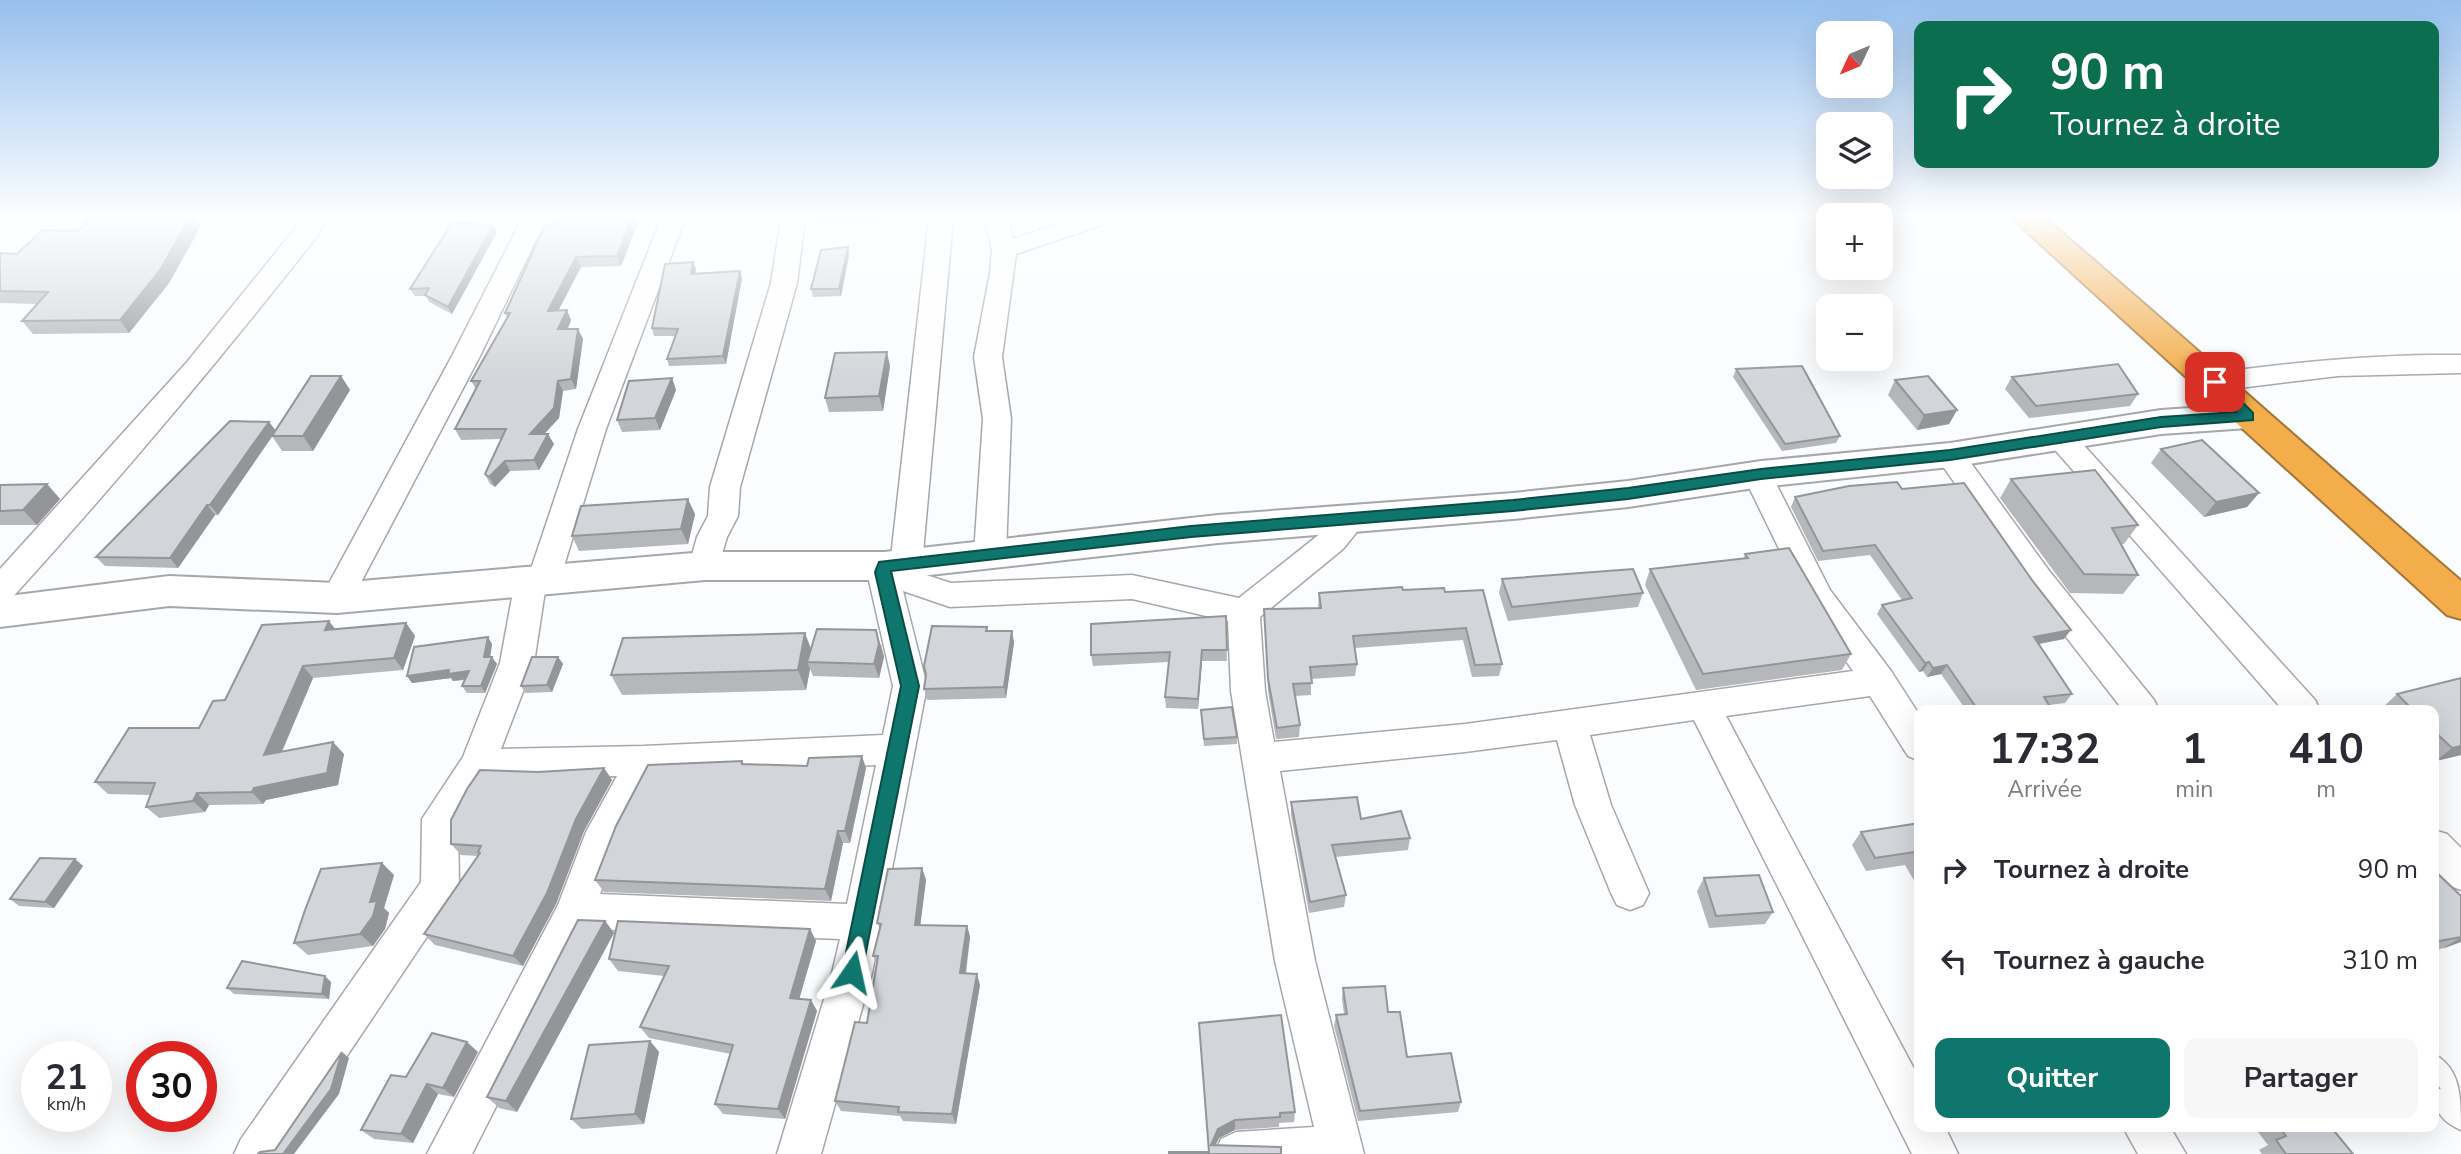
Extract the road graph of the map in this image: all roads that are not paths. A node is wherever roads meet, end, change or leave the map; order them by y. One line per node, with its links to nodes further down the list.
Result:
1 (275, 273): 19 (street)
2 (507, 273): 20 (street)
3 (652, 273): 18 (street)
4 (786, 273): 16 (street)
5 (933, 273): 17 (street)
6 (1003, 273): 15 (street)
7 (2090, 273): 9 (highway)
8 (2461, 364): 9 (street)
9 (2215, 382): 10 (highway)
10 (2248, 416): 11 (street); 21 (highway)
11 (2059, 436): 12 (street); 26 (street)
12 (1950, 455): 13 (street); 25 (street)
13 (1758, 475): 14 (street); 24 (street)
14 (1353, 518): 15 (street); 23 (street)
15 (990, 554): 17 (street)
16 (705, 566): 17 (street); 18 (street)
17 (891, 567): 23 (street); 30 (street)
18 (538, 580): 20 (street); 33 (street)
19 (0, 590)
20 (337, 598): 22 (street)
21 (2461, 604)
22 (0, 612)
23 (1244, 612): 31 (street)
24 (1879, 681): 27 (street); 29 (street)
25 (2138, 705)
26 (2300, 705)
27 (1704, 707): 28 (street); 41 (street)
28 (1570, 725): 31 (street); 36 (street)
29 (1914, 736)
30 (897, 749): 32 (street); 38 (street)
31 (1260, 758): 44 (street)
32 (644, 761): 33 (street); 37 (street)
33 (478, 764): 45 (street)
34 (2439, 851): 35 (street)
35 (2461, 873)
36 (1630, 893)
37 (575, 911): 38 (street); 46 (street)
38 (863, 922): 47 (street)
39 (2439, 1081): 40 (street)
40 (2461, 1109)
41 (1914, 1112)
42 (1925, 1132): 49 (street)
43 (2148, 1132): 50 (street)
44 (1341, 1150): 48 (street)
45 (256, 1154)
46 (449, 1154)
47 (799, 1154)
48 (1236, 1154)
49 (1936, 1154)
50 (2164, 1154)

